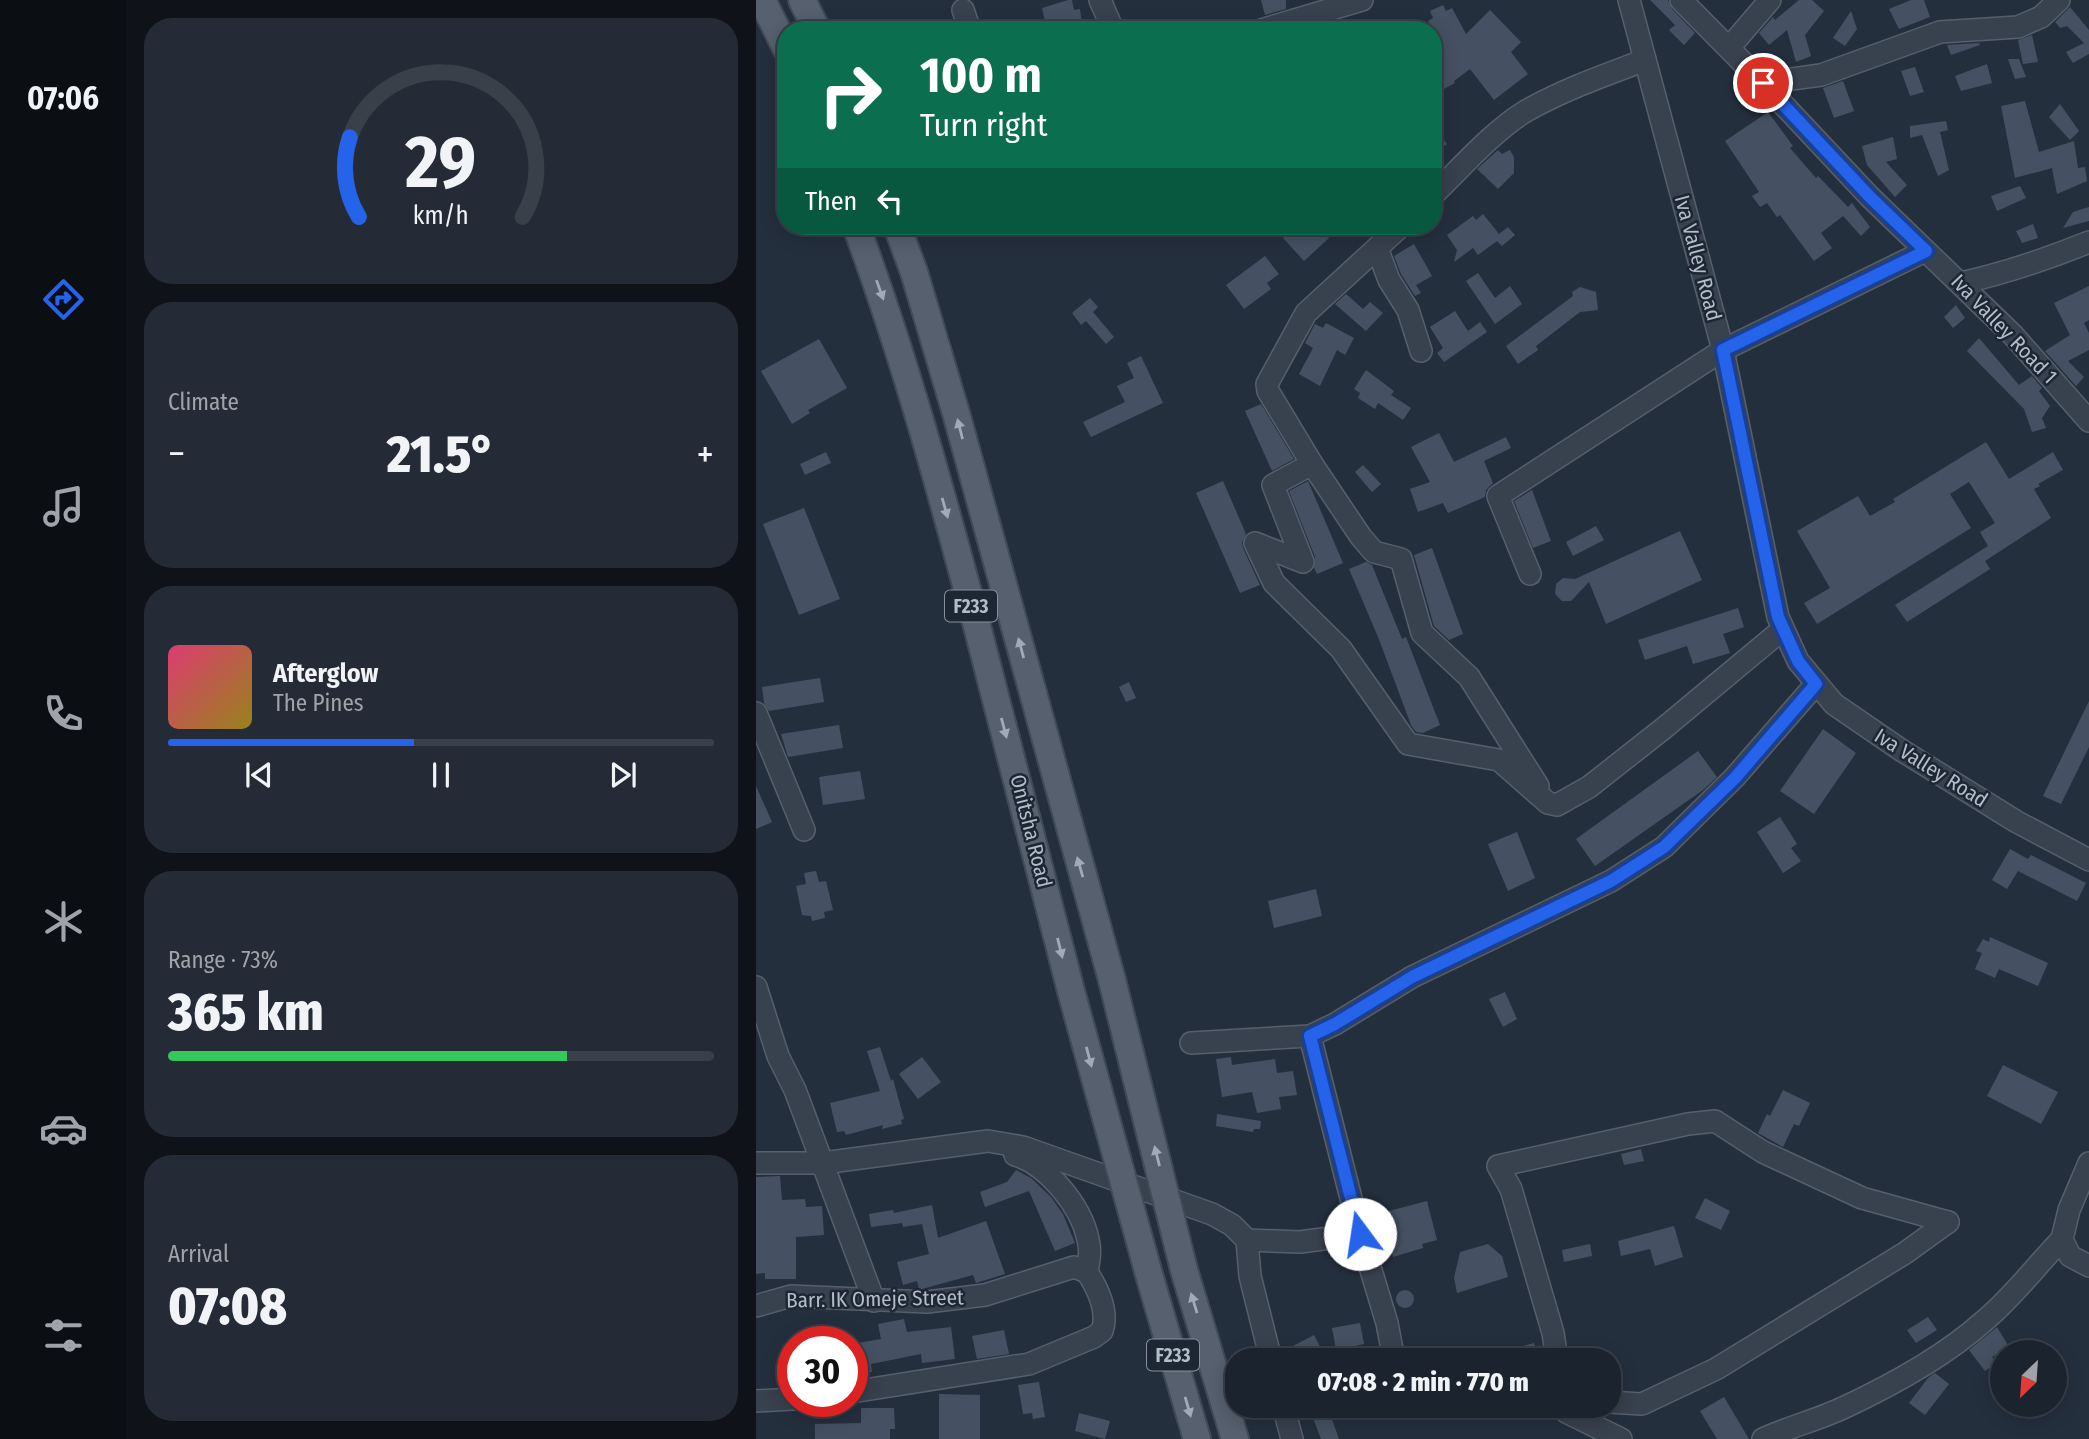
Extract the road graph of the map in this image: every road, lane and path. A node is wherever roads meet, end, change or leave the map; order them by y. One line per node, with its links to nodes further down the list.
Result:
1 (762, 0): 12 (main road)
2 (802, 0): 9 (main road)
3 (1100, 0): 10 (street)
4 (1362, 0): 11 (street)
5 (1629, 0): 14 (street, Iva Valley Road)
6 (1681, 0): 13 (street, Iva Valley Road 1)
7 (1770, 0): 13 (street)
8 (2059, 0): 15 (street)
9 (812, 21)
10 (1109, 21)
11 (1291, 21)
12 (777, 30)
13 (1729, 48): 15 (street, Iva Valley Road 1)
14 (1645, 60): 16 (street); 24 (street, Iva Valley Road)
15 (1763, 83): 22 (street, Iva Valley Road 1)
16 (1442, 186)
17 (859, 235): 58 (main road, Onitsha Road / F233, one-way to 58, bridge)
18 (900, 235): 59 (main road, Onitsha Road / F233, one-way to 18, bridge)
19 (1391, 235): 21 (street)
20 (2089, 242): 23 (street)
21 (1377, 248): 25 (street); 27 (street)
22 (1926, 251): 23 (street, Iva Valley Road 1); 24 (street)
23 (1961, 283): 26 (street, Iva Valley Road 1)
24 (1723, 350): 28 (street); 29 (street, Iva Valley Road)
25 (1421, 351)
26 (2089, 421)
27 (1312, 464): 32 (street); 32 (street)
28 (1530, 574)
29 (1783, 629): 30 (street, Iva Valley Road); 32 (street)
30 (1816, 684): 34 (street, Iva Valley Road); 36 (street)
31 (756, 713): 33 (street)
32 (1548, 803)
33 (804, 830)
34 (2089, 860)
35 (756, 987): 40 (street)
36 (1310, 1036): 37 (street); 42 (street)
37 (1191, 1043)
38 (988, 1141): 40 (street); 44 (street); 46 (street)
39 (756, 1163): 40 (street)
40 (823, 1163): 47 (street)
41 (2089, 1163): 43 (street)
42 (1360, 1234): 44 (street); 50 (street)
43 (2062, 1239): 45 (street); 62 (street)
44 (1247, 1240): 49 (street)
45 (2089, 1266)
46 (1080, 1270): 47 (street, Barr. IK Omeje Street); 52 (street)
47 (874, 1301): 48 (street, Barr. IK Omeje Street)
48 (756, 1307)
49 (1268, 1348)
50 (1392, 1348)
51 (1555, 1348): 55 (street)
52 (868, 1389)
53 (777, 1400): 54 (street)
54 (756, 1401)
55 (1621, 1403)
56 (1286, 1418): 60 (street)
57 (1578, 1418): 61 (street)
58 (1197, 1439)
59 (1235, 1439)
60 (1292, 1439)
61 (1621, 1439)
62 (1763, 1439)

